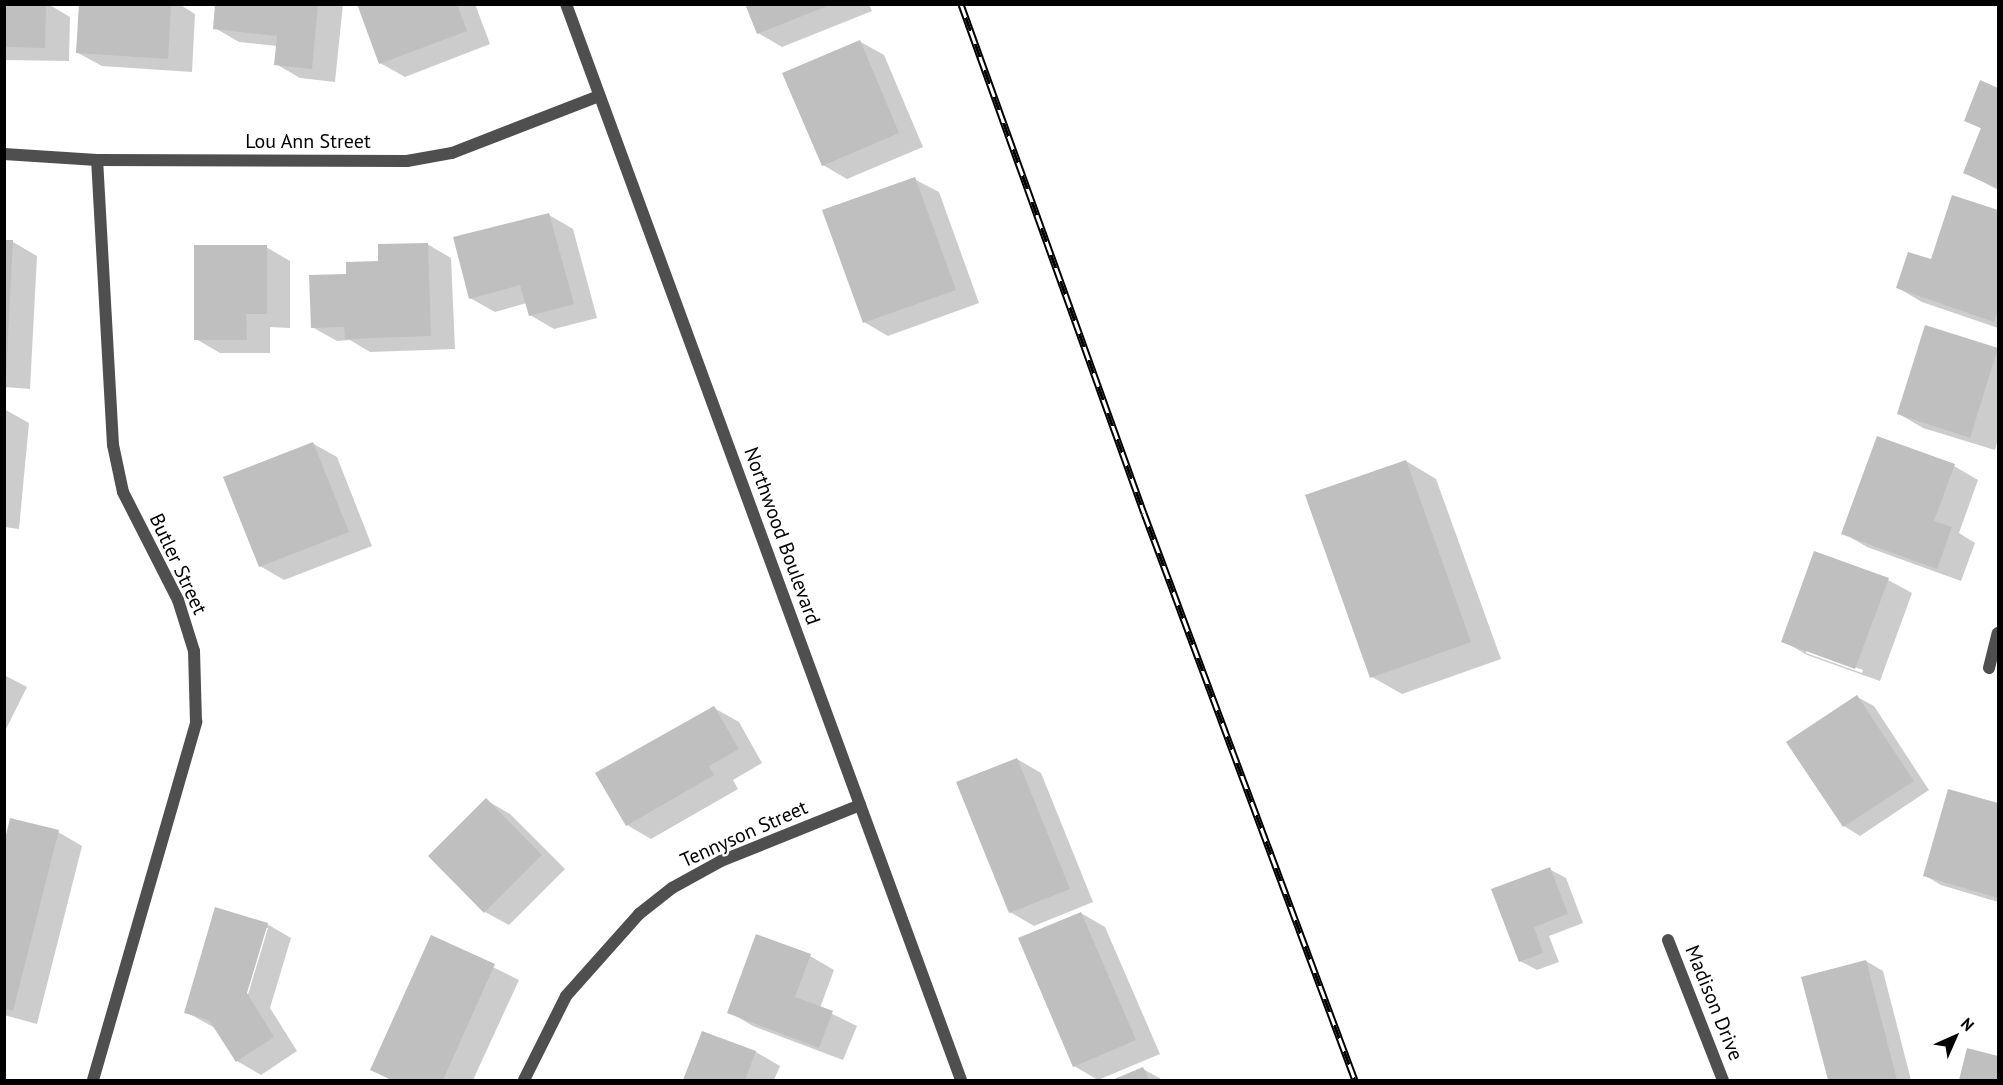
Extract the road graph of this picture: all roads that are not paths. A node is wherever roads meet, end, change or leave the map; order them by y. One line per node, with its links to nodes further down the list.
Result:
1 (566, 4): 2 (street, Northwood Boulevard)
2 (599, 96): 4 (street, Lou Ann Street); 7 (street, Northwood Boulevard)
3 (4, 154): 4 (street, Lou Ann Street)
4 (97, 160): 9 (street, Butler Street)
5 (1998, 633): 6 (street)
6 (1989, 668)
7 (860, 805): 10 (street, Tennyson Street); 11 (street, Northwood Boulevard)
8 (1668, 940): 12 (street, Madison Drive)
9 (93, 1080)
10 (524, 1080)
11 (961, 1080)
12 (1723, 1080)

